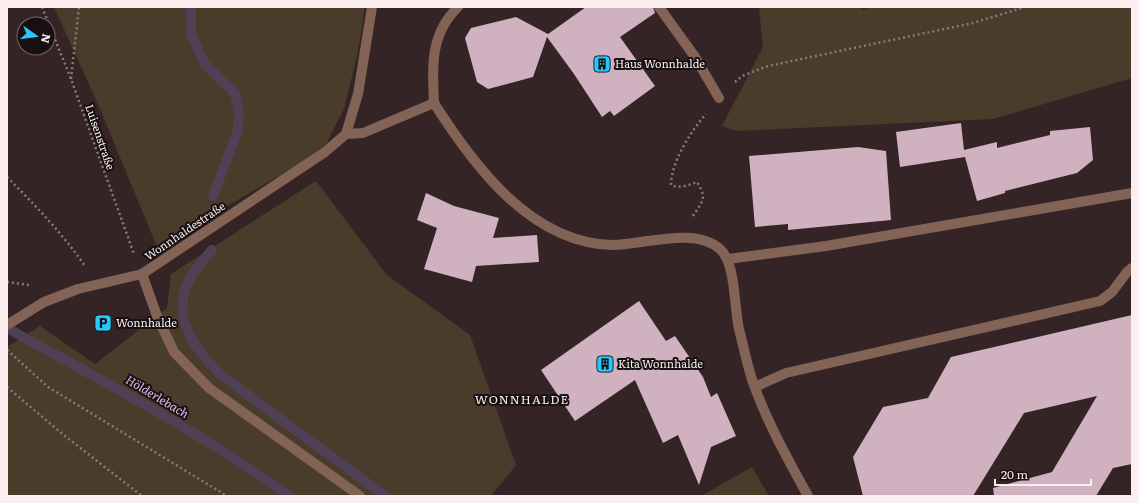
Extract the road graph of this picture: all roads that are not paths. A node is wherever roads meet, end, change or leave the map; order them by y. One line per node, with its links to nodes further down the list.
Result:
1 (372, 7): 6 (street)
2 (458, 7): 5 (street)
3 (659, 7): 4 (street)
4 (719, 98)
5 (434, 103): 6 (street); 8 (street)
6 (346, 134): 10 (street, Wonnhaldestraße)
7 (1132, 193): 8 (street)
8 (728, 259): 12 (street)
9 (1132, 268): 12 (street)
10 (142, 274): 11 (street); 13 (street, Wonnhaldestraße)
11 (7, 325)
12 (755, 387): 14 (street)
13 (360, 496)
14 (808, 496)

